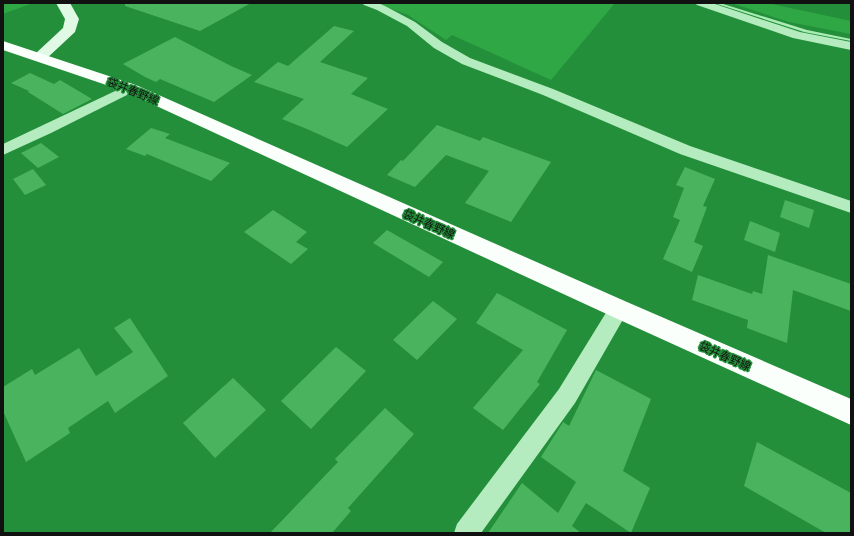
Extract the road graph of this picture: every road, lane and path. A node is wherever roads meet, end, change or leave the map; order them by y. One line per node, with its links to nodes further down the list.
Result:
1 (63, 3): 6 (street)
2 (368, 3): 9 (street)
3 (701, 3): 5 (street)
4 (3, 45): 6 (main road, 袋井春野線)
5 (851, 46)
6 (40, 56): 7 (main road, 袋井春野線)
7 (130, 88): 8 (street); 10 (main road, 袋井春野線)
8 (3, 150)
9 (851, 207)
10 (619, 309): 11 (main road, 袋井春野線); 12 (street)
11 (851, 412)
12 (466, 533)

